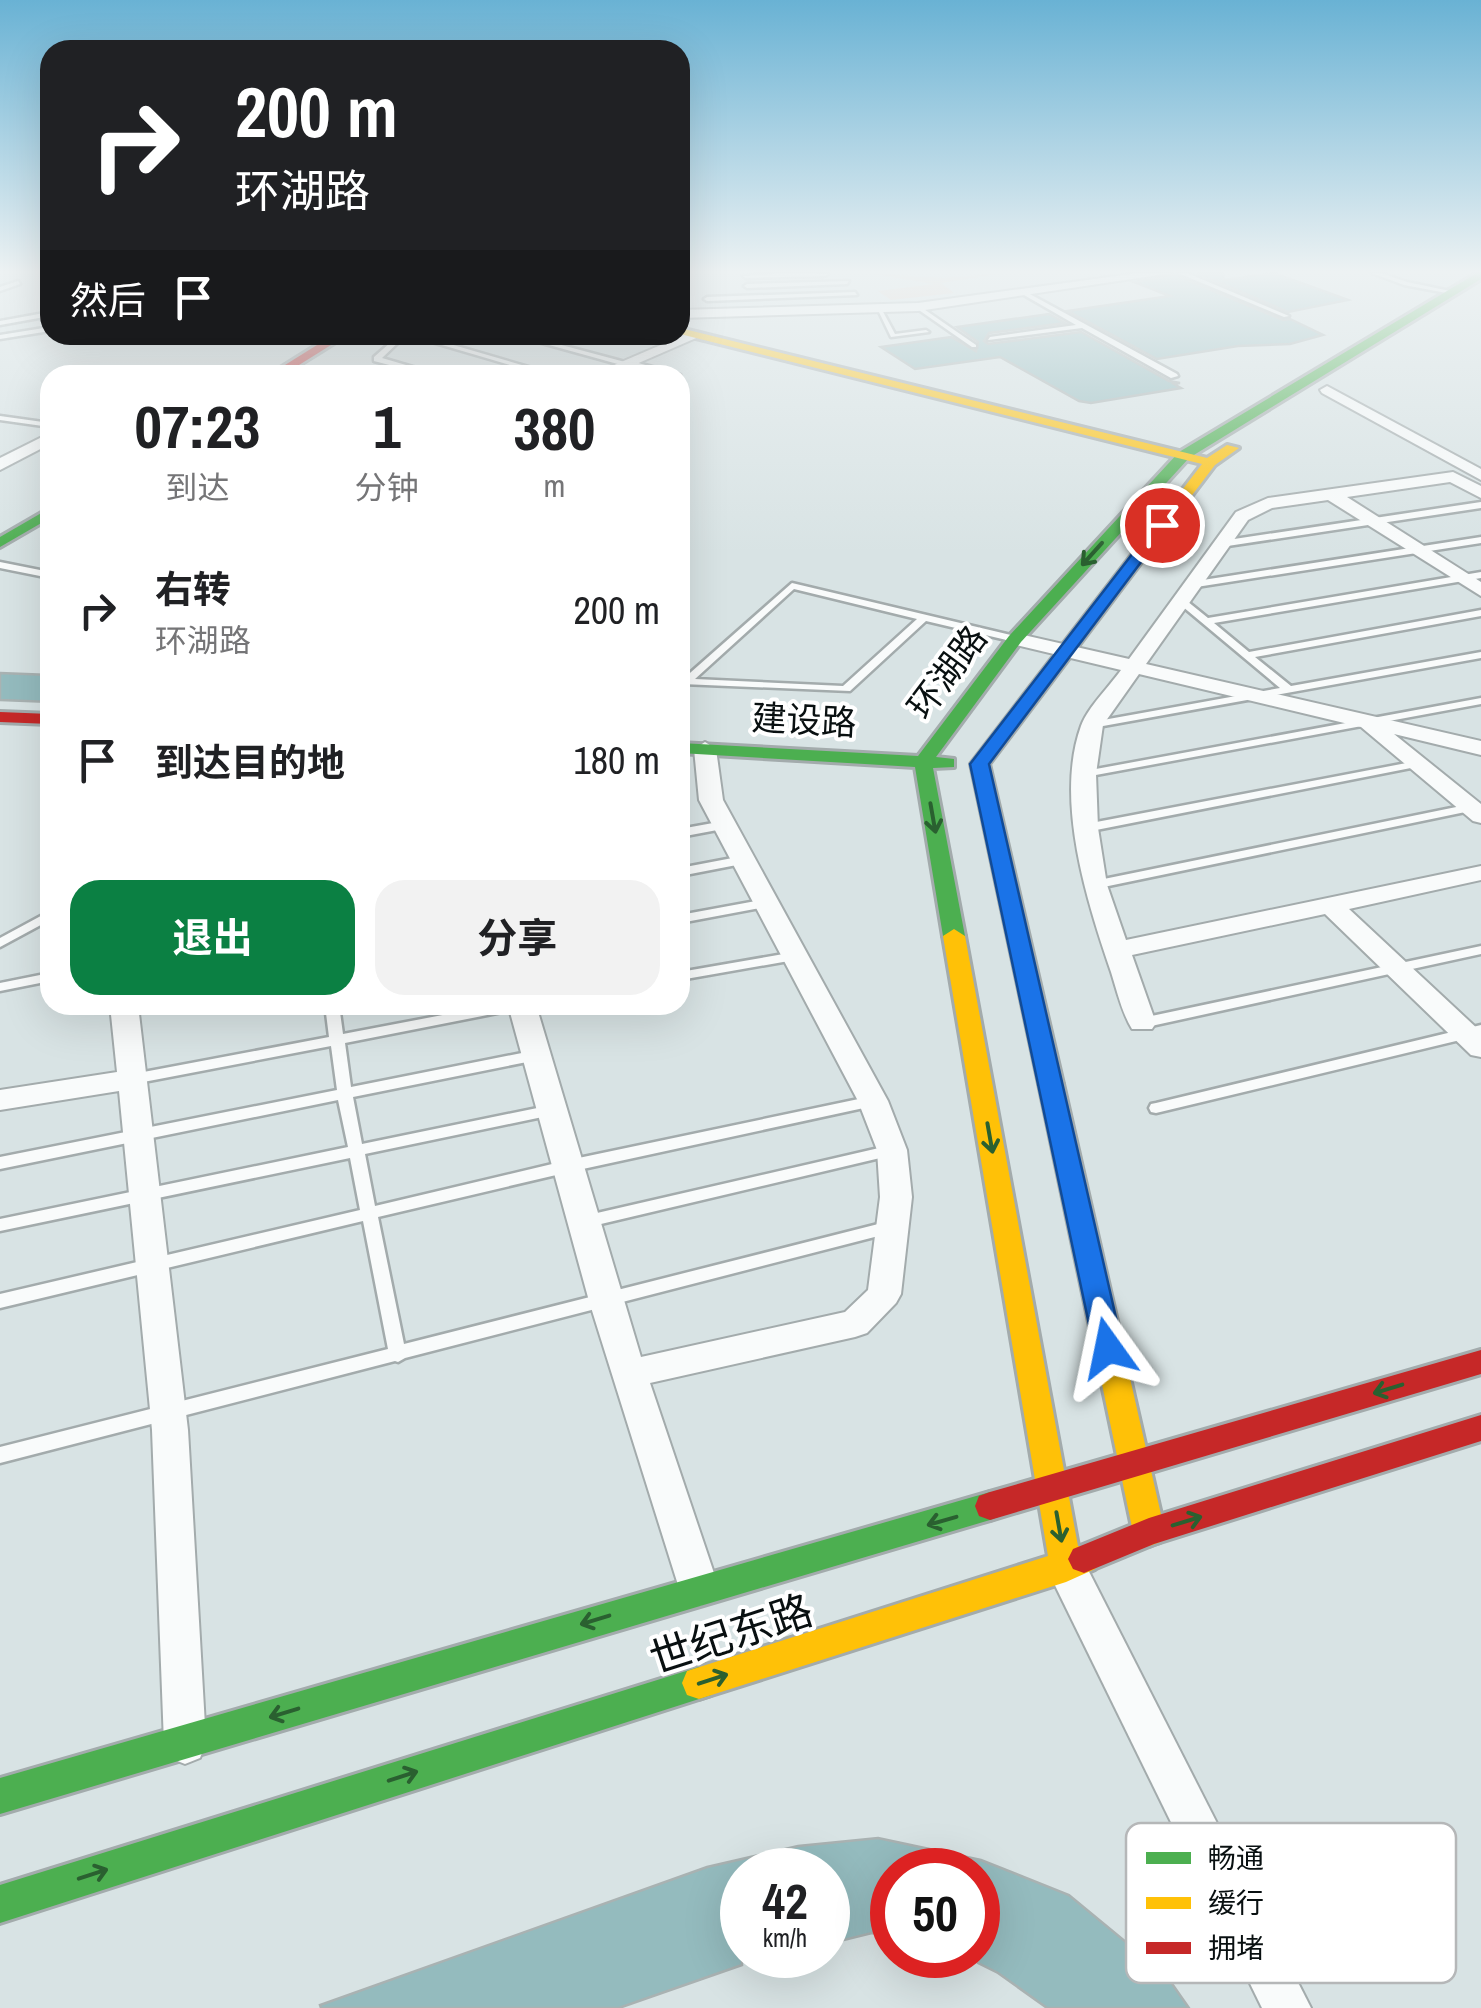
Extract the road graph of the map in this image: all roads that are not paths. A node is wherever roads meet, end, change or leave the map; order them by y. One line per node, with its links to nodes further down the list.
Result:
1 (813, 367): 10 (main road)
2 (1157, 367): 5 (lane)
3 (1330, 367): 10 (main road, 环湖路)
4 (1364, 367): 6 (main road)
5 (1174, 376)
6 (1327, 390): 12 (main road); 13 (street)
7 (0, 418): 8 (lane)
8 (40, 424)
9 (40, 443): 11 (street)
10 (1184, 456): 12 (main road); 32 (main road, 环湖路, one-way to 32)
11 (5, 459)
12 (1210, 462): 33 (main road)
13 (1481, 476)
14 (1481, 493): 15 (street)
15 (1332, 495): 18 (street); 21 (street)
16 (1481, 505): 18 (lane)
17 (40, 518): 20 (main road)
18 (1374, 522): 21 (lane); 22 (street)
19 (1481, 540): 22 (lane)
20 (0, 543)
21 (1220, 544): 28 (street)
22 (1418, 550): 26 (street); 28 (lane)
23 (0, 565): 24 (lane)
24 (40, 573)
25 (1481, 574): 26 (lane)
26 (1461, 578): 27 (street); 31 (lane)
27 (1481, 590)
28 (1185, 592): 31 (lane); 36 (street)
29 (1481, 613): 34 (lane)
30 (922, 618): 32 (lane); 37 (lane); 38 (lane)
31 (1207, 621): 34 (lane)
32 (1015, 639): 33 (street); 49 (main road, 环湖路)
33 (1066, 651): 36 (street); 50 (main road)
34 (1248, 655): 39 (lane)
35 (1481, 656): 39 (lane)
36 (1134, 667): 40 (street); 45 (street)
37 (690, 678)
38 (690, 682)
39 (1289, 690): 40 (lane)
40 (1254, 696): 44 (street); 45 (lane)
41 (1481, 701): 44 (lane)
42 (0, 717): 43 (main road)
43 (40, 719)
44 (1367, 722): 47 (street); 51 (street); 52 (lane)
45 (1092, 725): 52 (street)
46 (693, 748): 49 (main road, 建设路); 54 (street)
47 (1481, 748)
48 (1481, 756): 51 (street)
49 (924, 762): 50 (main road, 建设路); 107 (main road, 环湖路, one-way to 107)
50 (980, 764): 106 (main road)
51 (1419, 766): 53 (street); 55 (lane)
52 (1085, 774): 55 (street)
53 (1476, 812): 60 (lane)
54 (724, 825): 56 (lane); 57 (street)
55 (1086, 828): 60 (street)
56 (690, 831)
57 (744, 860): 58 (lane); 61 (street)
58 (690, 870)
59 (1481, 873): 62 (street)
60 (1094, 885): 67 (street)
61 (767, 903): 63 (lane); 68 (street)
62 (1330, 906): 67 (street); 69 (street)
63 (690, 917)
64 (40, 920): 65 (lane)
65 (0, 942)
66 (1481, 950): 69 (lane)
67 (1114, 951): 77 (street)
68 (795, 956): 70 (lane); 84 (street)
69 (1397, 969): 77 (lane); 78 (street)
70 (690, 974)
71 (40, 978): 72 (lane)
72 (0, 988)
73 (125, 1015): 81 (street)
74 (333, 1015): 79 (lane)
75 (467, 1015): 79 (lane)
76 (523, 1015): 80 (street)
77 (1142, 1023)
78 (1476, 1037): 85 (lane)
79 (336, 1040): 81 (lane); 82 (lane)
80 (537, 1055): 82 (lane); 86 (street)
81 (133, 1080): 83 (street); 87 (street)
82 (346, 1096): 87 (lane); 89 (lane)
83 (0, 1100)
84 (873, 1101): 88 (street); 91 (lane)
85 (1156, 1108)
86 (552, 1110): 89 (lane); 91 (street)
87 (140, 1138): 90 (lane); 92 (street)
88 (892, 1150): 94 (lane); 96 (street)
89 (358, 1153): 92 (lane); 93 (lane)
90 (0, 1163)
91 (569, 1166): 93 (lane); 94 (street)
92 (147, 1196): 95 (lane); 97 (street)
93 (368, 1212): 97 (lane); 100 (lane)
94 (584, 1222): 99 (street)
95 (0, 1225)
96 (894, 1226): 99 (lane); 102 (street)
97 (154, 1266): 98 (lane); 103 (street)
98 (0, 1301)
99 (606, 1301): 100 (lane); 102 (street)
100 (398, 1355): 103 (lane)
101 (1481, 1362): 106 (main road, 世纪东路, one-way to 106)
102 (629, 1374): 110 (street)
103 (168, 1413): 105 (lane); 111 (street)
104 (1481, 1428): 108 (main road, 世纪东路, one-way to 104)
105 (0, 1456)
106 (1134, 1465): 107 (main road, 世纪东路); 108 (main road)
107 (1052, 1490): 109 (main road, 环湖路, one-way to 109); 110 (main road, 世纪东路, one-way to 110)
108 (1149, 1532): 109 (main road, 世纪东路)
109 (1066, 1568): 113 (street); 114 (main road, 世纪东路, one-way to 109)
110 (699, 1588): 111 (main road, 世纪东路, one-way to 111)
111 (184, 1743): 112 (main road, 世纪东路)
112 (0, 1796)
113 (1194, 1823)
114 (0, 1904)
115 (1274, 1983): 116 (street)
116 (1287, 2008)

